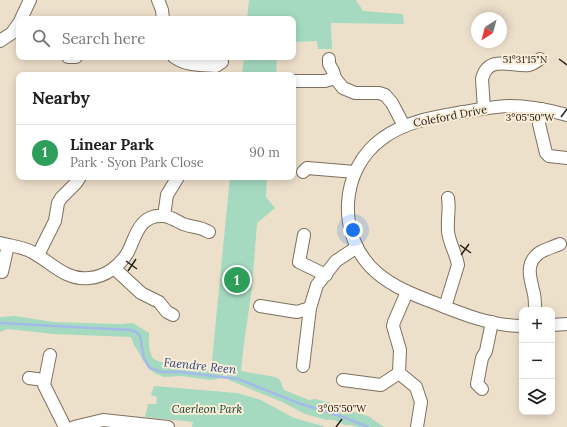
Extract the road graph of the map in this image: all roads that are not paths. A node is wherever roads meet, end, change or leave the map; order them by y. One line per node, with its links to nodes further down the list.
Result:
1 (30, 0): 3 (street)
2 (158, 0): 4 (street)
3 (22, 16)
4 (163, 16)
5 (16, 27): 6 (street)
6 (0, 41)
7 (329, 59): 11 (street)
8 (540, 59): 13 (street)
9 (178, 60): 10 (street)
10 (222, 62)
11 (335, 78): 12 (street); 16 (street)
12 (296, 82)
13 (484, 108): 14 (street, Coleford Drive); 16 (street, Coleford Drive)
14 (542, 109): 15 (street, Coleford Drive); 17 (street)
15 (567, 115)
16 (404, 126): 19 (street, Coleford Drive)
17 (567, 158)
18 (303, 172): 19 (street)
19 (355, 172): 28 (street, Coleford Drive)
20 (78, 180): 29 (street)
21 (176, 180): 23 (street)
22 (448, 198): 37 (street)
23 (164, 216): 24 (street); 30 (street)
24 (209, 232)
25 (304, 235): 32 (street)
26 (4, 244): 29 (street); 31 (street)
27 (560, 244): 35 (street)
28 (357, 247): 32 (street); 33 (street, Coleford Drive)
29 (38, 255): 30 (street)
30 (114, 268): 38 (street)
31 (2, 272)
32 (326, 275): 36 (street)
33 (407, 292): 37 (street, Coleford Drive); 45 (street)
34 (260, 306): 36 (street)
35 (535, 307)
36 (310, 308): 44 (street)
37 (445, 308): 39 (street, Coleford Drive)
38 (173, 315)
39 (492, 322): 42 (street, Coleford Drive); 49 (street)
40 (567, 324): 41 (street)
41 (555, 325)
42 (519, 326)
43 (50, 355): 47 (street)
44 (302, 366)
45 (399, 373): 48 (street); 53 (street)
46 (29, 378): 47 (street)
47 (44, 380): 50 (street)
48 (343, 380)
49 (482, 389)
50 (65, 427)
51 (74, 427): 52 (street)
52 (168, 427)
53 (417, 427)

